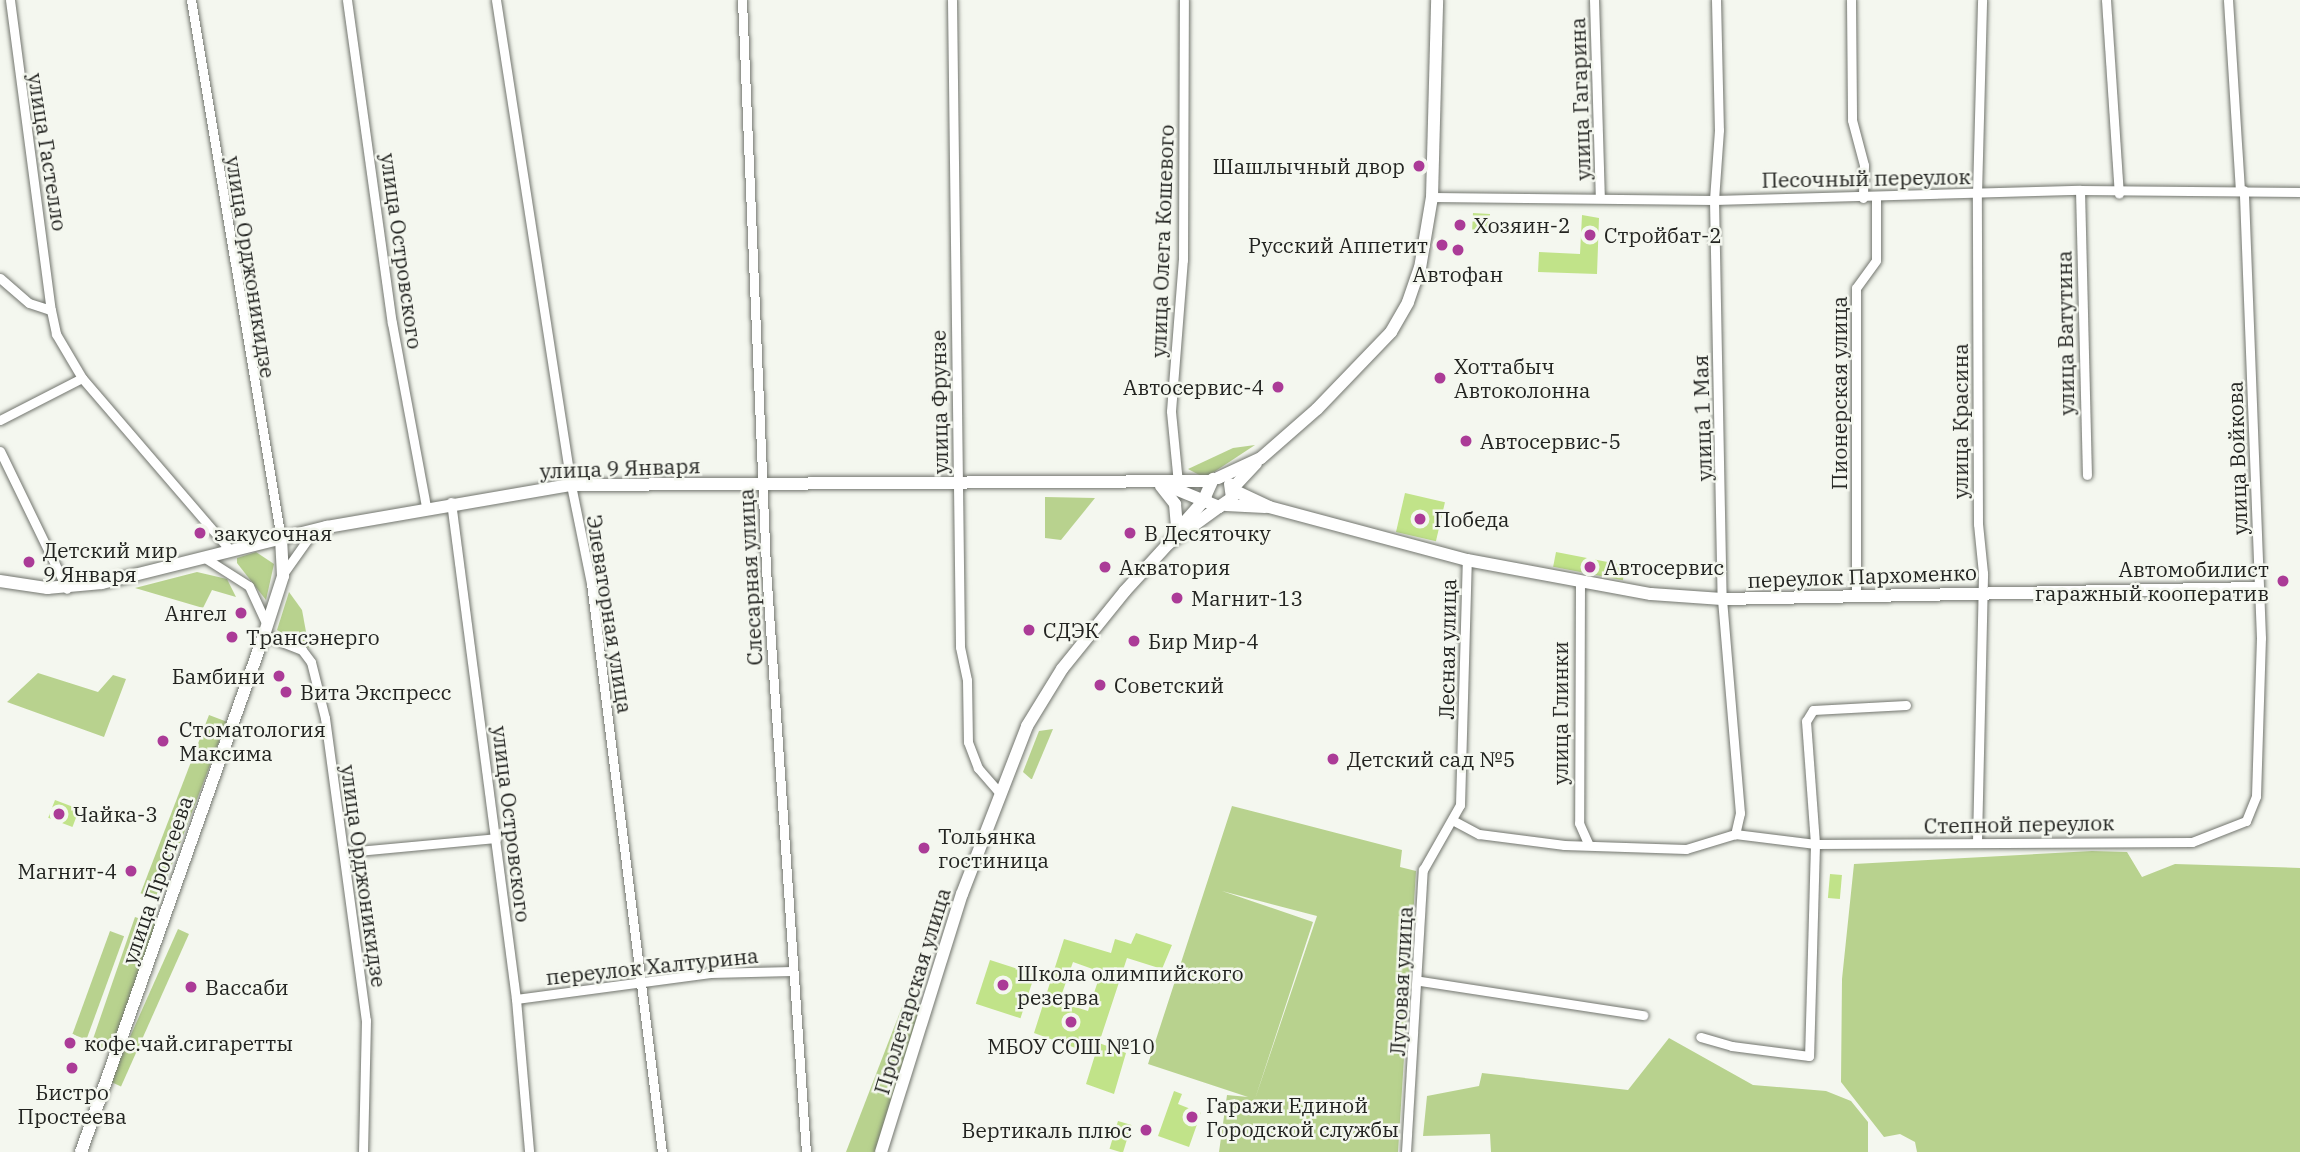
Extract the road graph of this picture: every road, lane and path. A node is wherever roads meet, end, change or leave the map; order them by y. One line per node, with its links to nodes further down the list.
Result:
1 (191, 0): 46 (street, улица Орджоникидзе)
2 (346, 0): 42 (street, улица Островского)
3 (496, 0): 34 (street, Элеваторная улица)
4 (742, 0): 35 (street, Слесарная улица)
5 (952, 0): 37 (street, улица Фрунзе)
6 (1184, 0): 33 (street, улица Олега Кошевого)
7 (1437, 0): 20 (main road)
8 (1594, 0): 21 (street, улица Гагарина)
9 (1716, 0): 24 (street, улица 1 Мая)
10 (1851, 0): 22 (street)
11 (1982, 0): 18 (street, улица Красина)
12 (2106, 0): 19 (street)
13 (2228, 0): 16 (street, улица Войкова)
14 (7, 5): 26 (street, улица Гастелло)
15 (2080, 190): 18 (street, Песочный переулок); 19 (street, Песочный переулок); 31 (street, улица Ватутина)
16 (2242, 190): 17 (street, Песочный переулок); 19 (street, Песочный переулок); 55 (street, улица Войкова)
17 (2300, 192)
18 (1977, 194): 23 (street, Песочный переулок); 56 (street, улица Красина)
19 (2119, 194)
20 (1432, 197): 21 (street, Песочный переулок); 30 (main road)
21 (1600, 197): 24 (street, Песочный переулок)
22 (1863, 198): 23 (street, Песочный переулок); 24 (street, Песочный переулок)
23 (1877, 198): 57 (street, Пионерская улица)
24 (1713, 200): 58 (street, улица 1 Мая)
25 (0, 278): 26 (street)
26 (51, 310): 27 (street, улица Гастелло)
27 (82, 378): 28 (street); 48 (street, улица Гастелло)
28 (0, 420)
29 (0, 451): 54 (street)
30 (1261, 457): 32 (main road); 38 (main road)
31 (2087, 475)
32 (1214, 480): 33 (main road, улица 9 Января); 38 (main road, переулок Пархоменко); 39 (main road)
33 (1178, 483): 36 (main road, улица 9 Января)
34 (571, 485): 35 (main road, улица 9 Января); 40 (main road, улица 9 Января); 72 (street, Элеваторная улица)
35 (764, 485): 37 (main road, улица 9 Января); 70 (street, Слесарная улица)
36 (1155, 485): 37 (main road, улица 9 Января); 39 (main road); 44 (main road)
37 (958, 486): 61 (street, улица Фрунзе)
38 (1232, 489): 41 (main road); 43 (main road, переулок Пархоменко)
39 (1205, 497): 41 (main road); 44 (main road)
40 (451, 502): 42 (main road, улица 9 Января); 65 (street, улица Островского)
41 (1223, 506): 43 (main road); 47 (main road, Пролетарская улица)
42 (426, 507): 45 (main road, улица 9 Января)
43 (1269, 507): 50 (main road, переулок Пархоменко)
44 (1177, 531): 47 (main road)
45 (312, 533): 46 (main road, улица 9 Января); 51 (street)
46 (281, 539): 48 (main road, улица 9 Января); 51 (main road, улица Простеева)
47 (1168, 544): 61 (main road, Пролетарская улица)
48 (231, 551): 49 (main road, улица 9 Января)
49 (205, 558): 54 (main road, улица 9 Января); 59 (street)
50 (1467, 560): 53 (main road, переулок Пархоменко); 62 (street, Лесная улица)
51 (283, 576): 59 (main road, улица Простеева)
52 (0, 581): 54 (main road, улица 9 Января)
53 (1580, 581): 58 (main road, переулок Пархоменко); 67 (street, улица Глинки)
54 (67, 589)
55 (2255, 589): 56 (main road, переулок Пархоменко); 64 (street, улица Войкова)
56 (1983, 592): 57 (main road, переулок Пархоменко); 66 (street, улица Красина)
57 (1856, 594): 58 (main road, переулок Пархоменко)
58 (1722, 600): 63 (street, улица 1 Мая)
59 (265, 630): 69 (street, улица Орджоникидзе); 76 (main road, улица Простеева)
60 (1906, 705): 68 (street)
61 (999, 792): 81 (main road, Пролетарская улица)
62 (1455, 822): 67 (street, Степной переулок); 71 (street, Луговая улица)
63 (1735, 834): 67 (street, Степной переулок); 68 (street, Степной переулок)
64 (2223, 834): 66 (street, Степной переулок)
65 (496, 838): 69 (street); 73 (street, улица Островского)
66 (1977, 841): 68 (street, Степной переулок)
67 (1588, 844)
68 (1815, 844): 75 (street)
69 (346, 852): 77 (street, улица Орджоникидзе)
70 (792, 971): 72 (street, переулок Халтурина); 80 (street, Слесарная улица)
71 (1420, 981): 74 (street); 82 (street, Луговая улица)
72 (645, 983): 73 (street, переулок Халтурина); 79 (street, Элеваторная улица)
73 (516, 999): 78 (street, улица Островского)
74 (1643, 1014)
75 (1700, 1037)
76 (81, 1152)
77 (363, 1152)
78 (529, 1152)
79 (662, 1152)
80 (806, 1152)
81 (881, 1152)
82 (1406, 1152)

